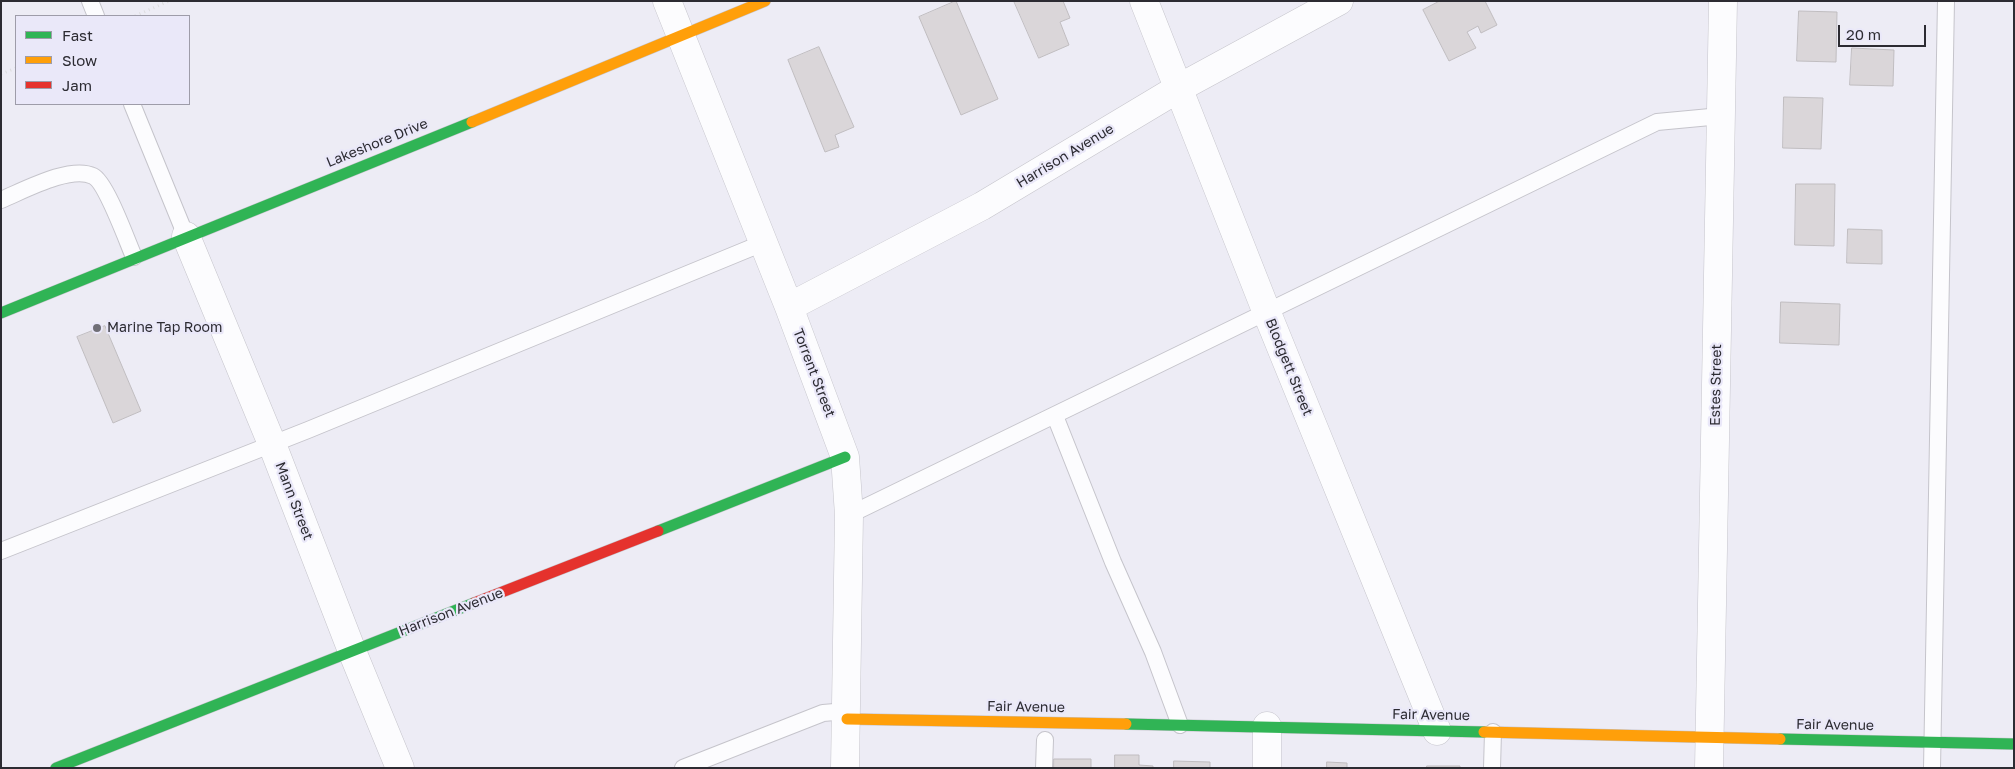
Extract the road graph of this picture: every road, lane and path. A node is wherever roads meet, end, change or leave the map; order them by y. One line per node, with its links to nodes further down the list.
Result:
1 (90, 1): 9 (lane)
2 (169, 1): 10 (path)
3 (667, 1): 11 (street, Torrent Street)
4 (765, 1): 11 (street, Lakeshore Drive)
5 (1144, 1): 14 (street, Blodgett Street)
6 (1339, 1): 14 (street, Harrison Avenue)
7 (1723, 1): 16 (street, Estes Street)
8 (1946, 1): 37 (lane)
9 (96, 15)
10 (137, 15)
11 (680, 37): 18 (street, Lakeshore Drive); 19 (street, Torrent Street)
12 (15, 68): 13 (path)
13 (1, 74)
14 (1179, 88): 21 (street, Harrison Avenue); 23 (street, Blodgett Street)
15 (132, 105): 18 (lane)
16 (1721, 116): 23 (lane); 35 (street, Estes Street)
17 (1, 200): 20 (lane)
18 (186, 236): 20 (street, Lakeshore Drive); 25 (street, Mann Street)
19 (763, 243): 21 (street, Torrent Street); 25 (lane)
20 (134, 257): 22 (street, Lakeshore Drive)
21 (789, 307): 26 (street, Torrent Street)
22 (1, 312)
23 (1268, 313): 24 (lane); 33 (street, Blodgett Street)
24 (1055, 416): 27 (lane); 31 (lane)
25 (272, 444): 28 (lane); 29 (street, Mann Street)
26 (845, 457): 27 (street, Torrent Street); 29 (street, Harrison Avenue)
27 (849, 516): 30 (street, Torrent Street)
28 (1, 551)
29 (352, 651): 39 (street, Harrison Avenue); 40 (street, Mann Street)
30 (846, 715): 31 (street, Fair Avenue); 41 (lane); 42 (street, Torrent Street)
31 (1180, 725): 32 (street, Fair Avenue)
32 (1268, 726): 33 (street, Fair Avenue); 44 (street)
33 (1437, 731): 34 (street, Fair Avenue)
34 (1493, 732): 35 (street, Fair Avenue); 45 (lane)
35 (1710, 738): 37 (street, Fair Avenue); 46 (street, Estes Street)
36 (1045, 740): 43 (lane)
37 (1932, 742): 38 (street, Fair Avenue); 47 (lane)
38 (2014, 744)
39 (56, 768)
40 (400, 768)
41 (683, 768)
42 (845, 768)
43 (1044, 768)
44 (1267, 768)
45 (1492, 768)
46 (1709, 768)
47 (1932, 768)

